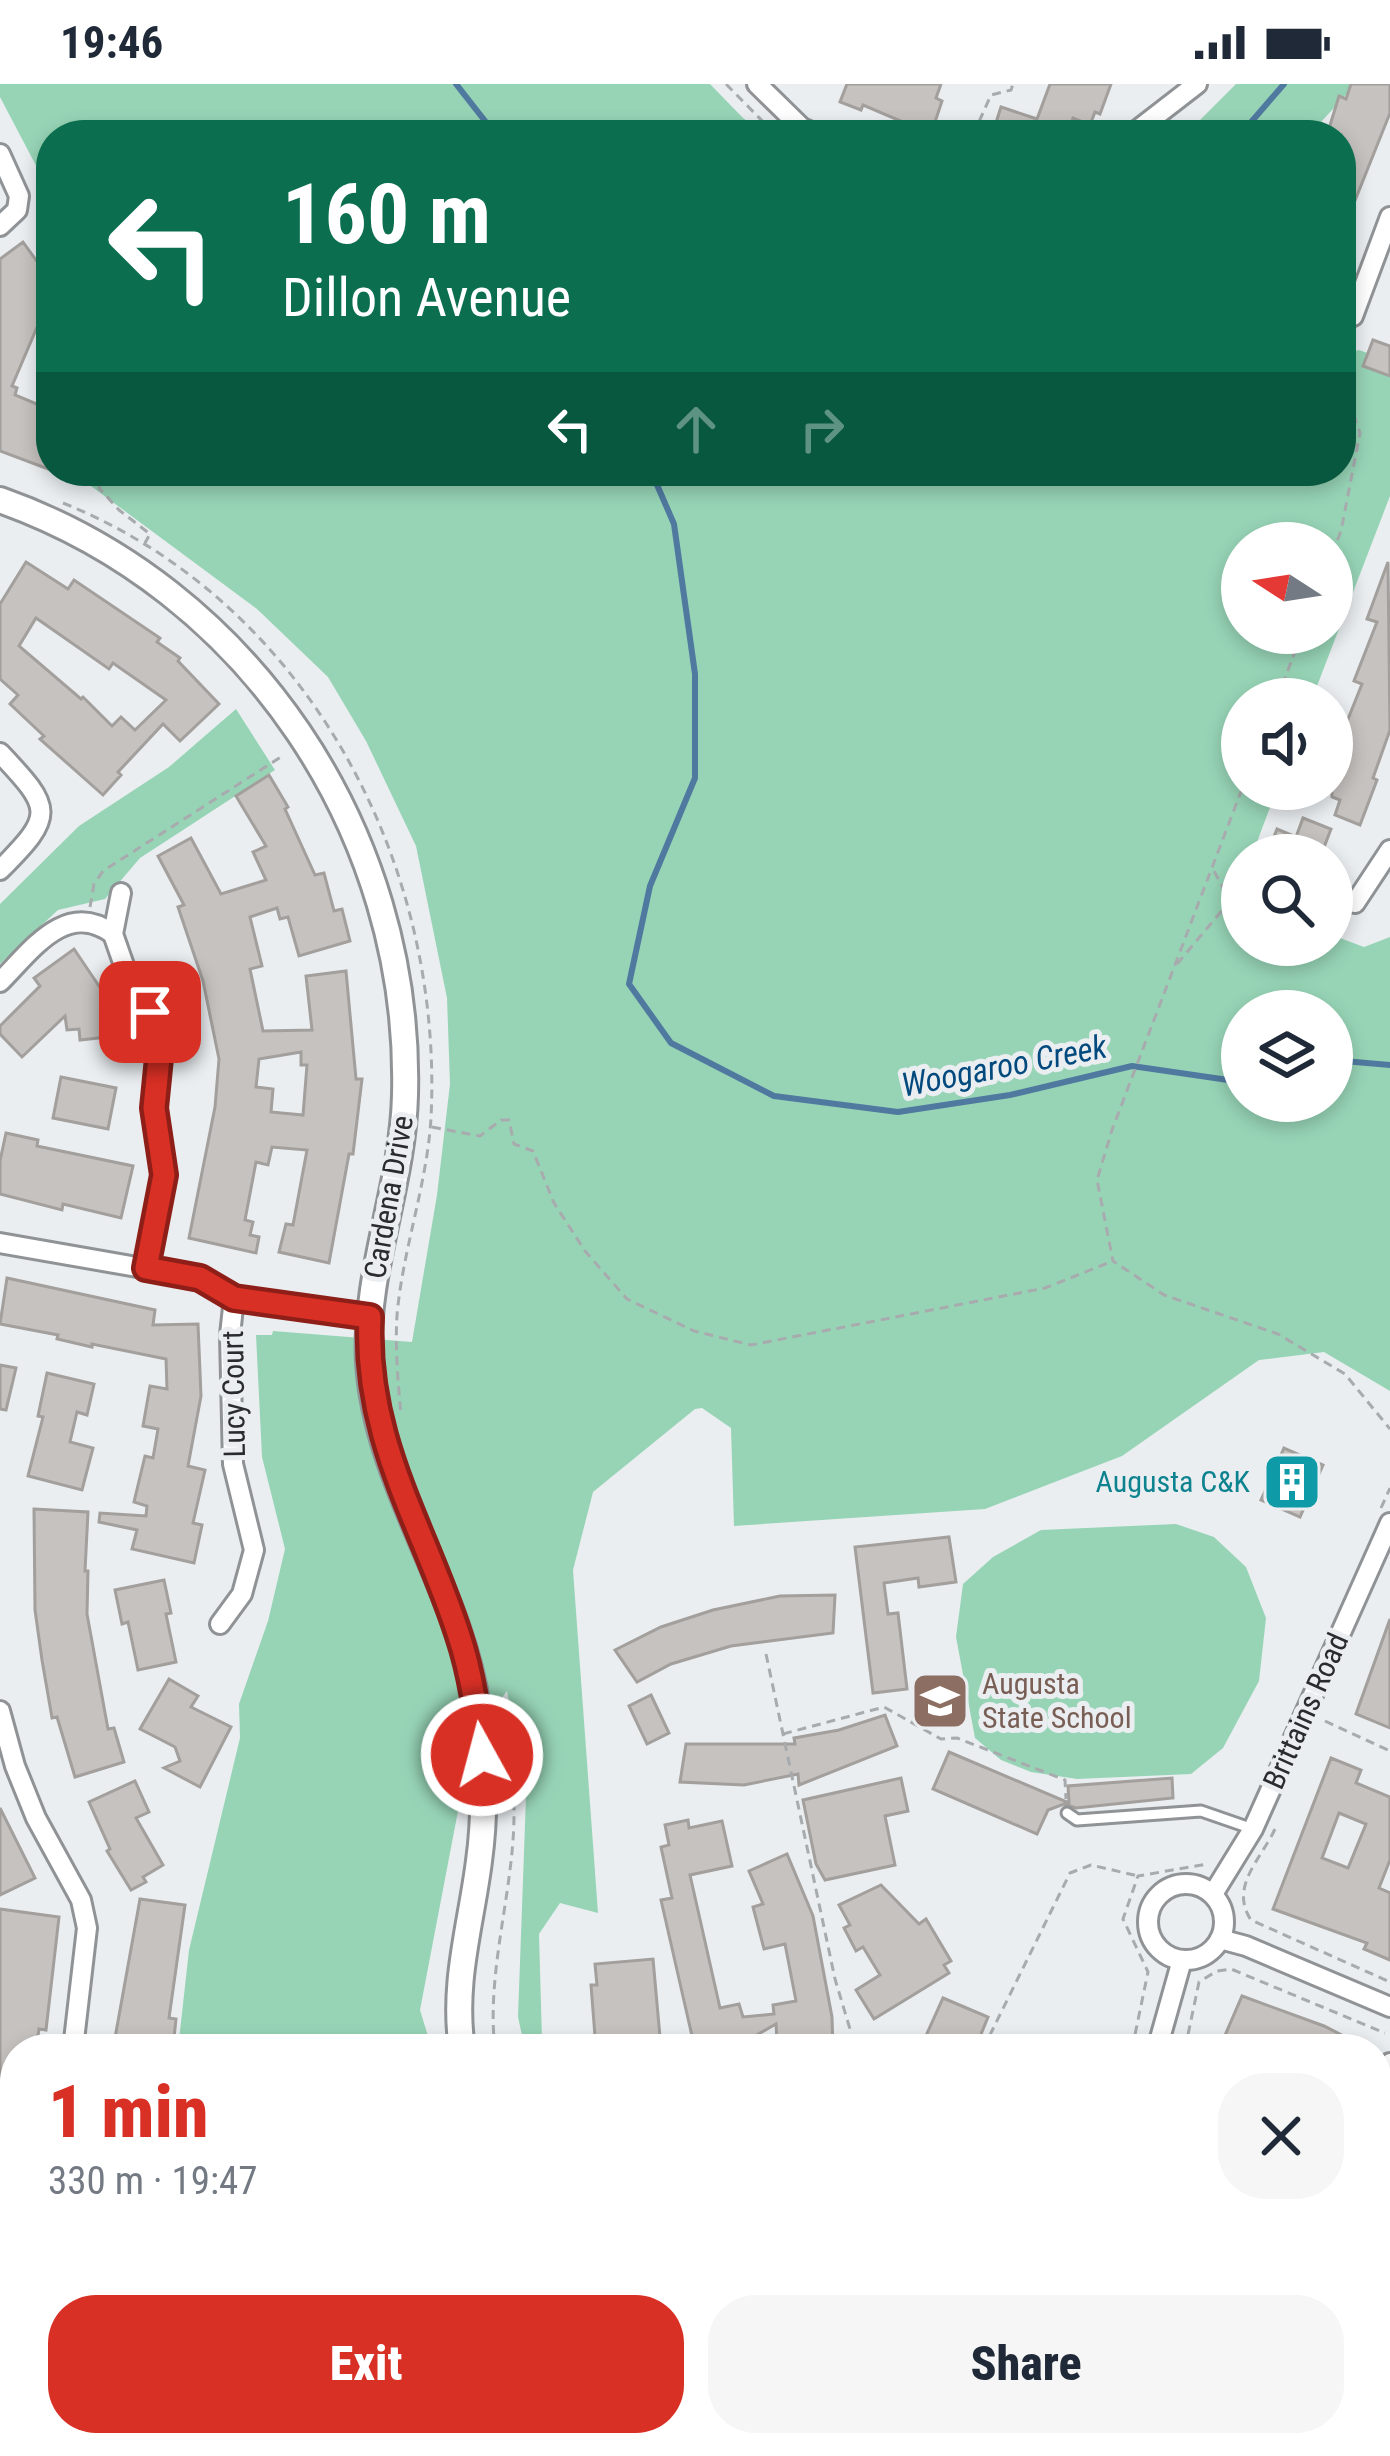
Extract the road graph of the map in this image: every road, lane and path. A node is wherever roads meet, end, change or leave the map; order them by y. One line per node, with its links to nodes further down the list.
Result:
1 (726, 84): 5 (path)
2 (757, 84): 6 (street)
3 (1013, 84): 7 (path)
4 (1197, 84): 8 (street)
5 (761, 120)
6 (794, 120)
7 (980, 120)
8 (1150, 120)
9 (0, 154): 11 (street)
10 (1390, 217): 12 (street)
11 (0, 226)
12 (1356, 308)
13 (1356, 421): 14 (path)
14 (1356, 454)
15 (100, 486): 19 (path)
16 (1350, 486): 18 (path)
17 (0, 500): 20 (street, Cardena Drive)
18 (1343, 522)
19 (144, 545)
20 (306, 741): 30 (path); 39 (street, Cardena Drive)
21 (0, 753): 25 (street)
22 (1234, 810): 24 (path)
23 (1390, 850): 28 (street)
24 (1212, 868): 26 (path); 32 (path)
25 (0, 870)
26 (1221, 884)
27 (121, 893): 31 (street)
28 (1355, 903)
29 (1221, 912): 32 (path)
30 (87, 921): 31 (street); 33 (street)
31 (113, 934): 37 (street)
32 (1172, 970): 36 (path)
33 (0, 982)
34 (430, 1127): 36 (path)
35 (0, 1243): 37 (street)
36 (1113, 1261): 40 (path)
37 (146, 1268): 38 (street)
38 (234, 1298): 39 (street); 43 (street, Lucy Court)
39 (370, 1317): 61 (street, Cardena Drive)
40 (1390, 1429)
41 (1390, 1488): 42 (path)
42 (1385, 1516): 51 (street, Brittains Road)
43 (220, 1624)
44 (766, 1654): 47 (path)
45 (0, 1711): 60 (street)
46 (1323, 1721): 48 (path)
47 (783, 1734): 49 (path); 62 (path)
48 (1390, 1751)
49 (1067, 1813): 51 (lane)
50 (1281, 1816): 57 (path)
51 (1253, 1829): 54 (street, Brittains Road)
52 (1212, 1863): 53 (path)
53 (1138, 1876): 63 (path); 64 (path)
54 (1213, 1894): 55 (street); 56 (street)
55 (1220, 1940): 56 (street); 58 (street)
56 (1182, 1960): 65 (street)
57 (1390, 1982)
58 (1390, 2007)
59 (1385, 2033): 66 (path)
60 (75, 2034)
61 (461, 2034)
62 (852, 2034)
63 (990, 2034)
64 (1135, 2034)
65 (1161, 2034)
66 (1188, 2034)

